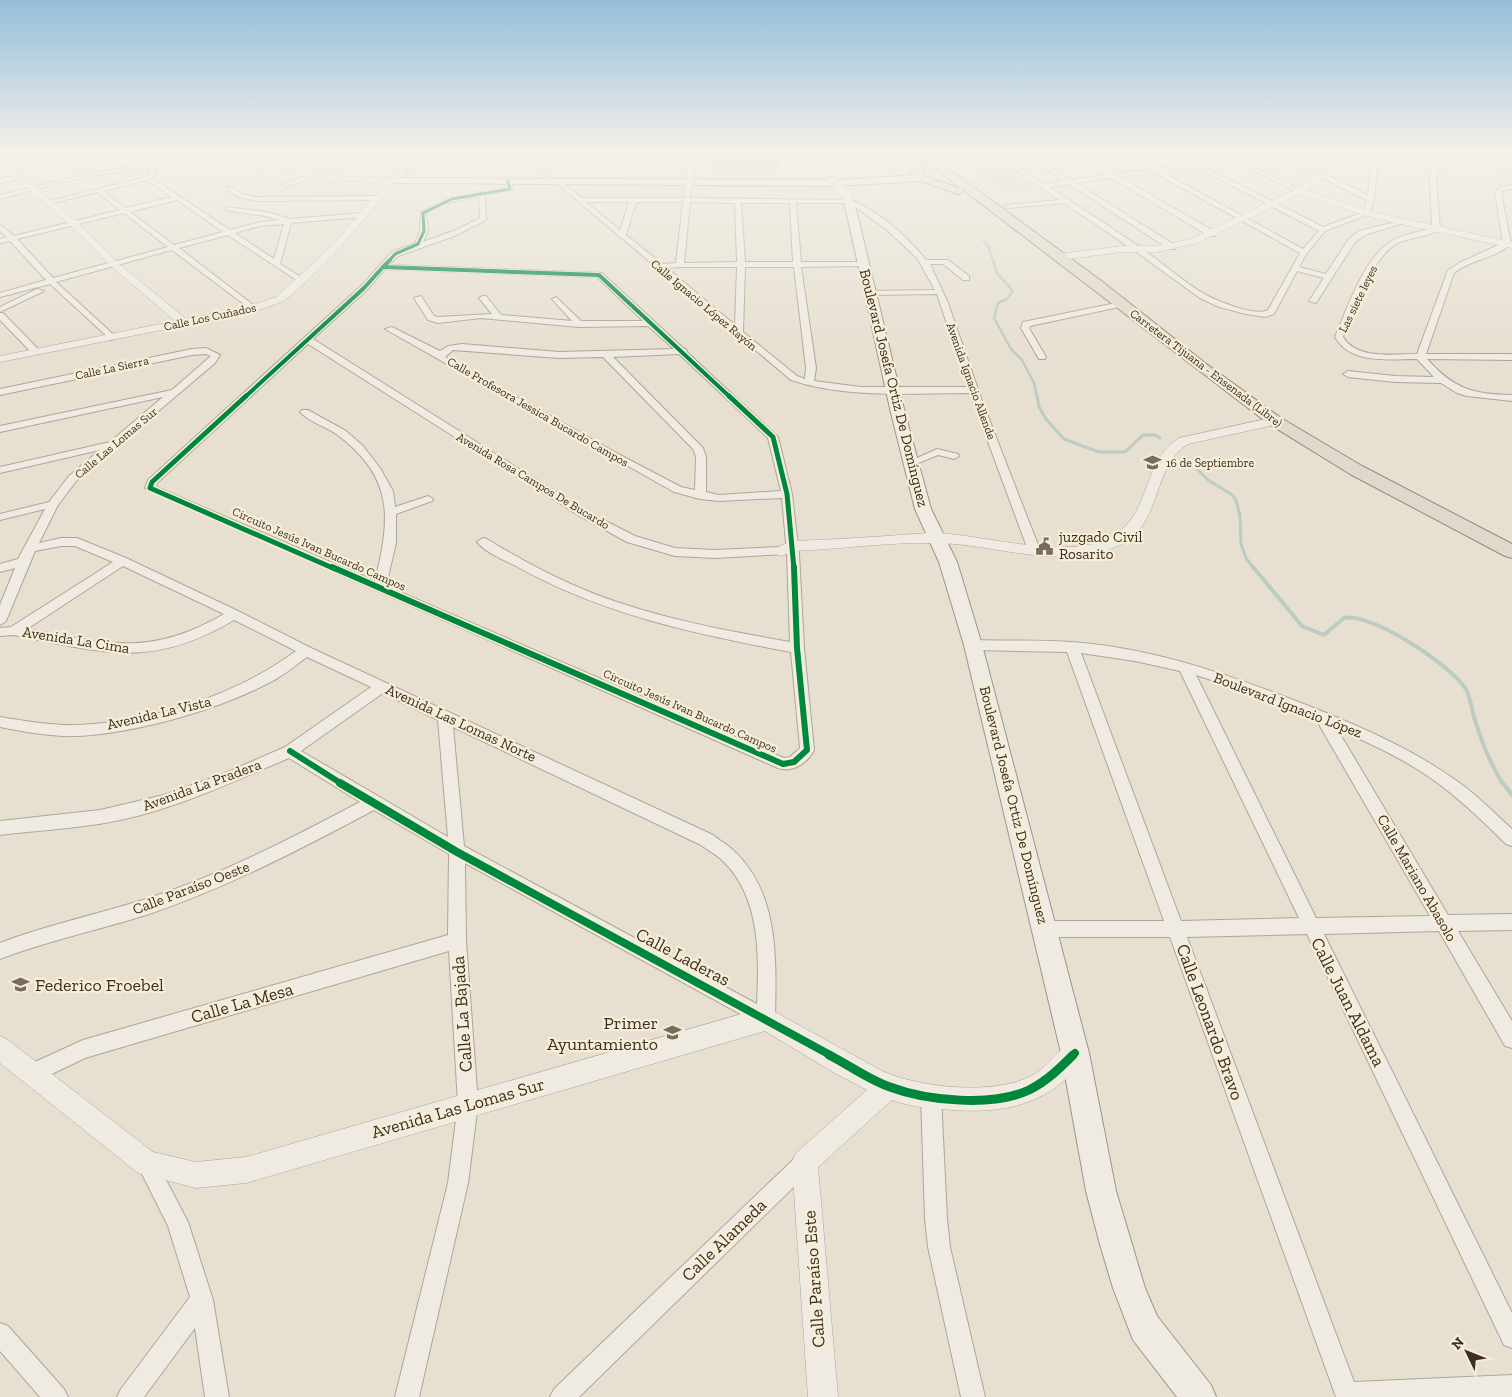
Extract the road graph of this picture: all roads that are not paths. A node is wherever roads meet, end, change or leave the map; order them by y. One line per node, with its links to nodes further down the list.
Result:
1 (66, 217): 34 (street)
2 (96, 217): 34 (street)
3 (135, 217): 44 (street)
4 (206, 217): 38 (street)
5 (278, 217): 31 (street)
6 (329, 217): 31 (street)
7 (361, 217): 62 (street, Calle Los Cuñados)
8 (423, 217): 45 (street)
9 (484, 217): 45 (street, Circuito Jesús Ivan Bucardo Campos)
10 (600, 217): 40 (street, Calle Ignacio López Rayón)
11 (628, 217): 40 (street)
12 (685, 217): 56 (street)
13 (739, 217): 52 (street)
14 (794, 217): 53 (street)
15 (852, 217): 54 (main road, Boulevard Josefa Ortiz De Domínguez)
16 (874, 217): 50 (street, Avenida Ignacio Allende)
17 (1009, 217): 49 (highway, Carretera Tijuana - Ensenada (Libre))
18 (1016, 217): 32 (highway)
19 (1022, 217): 32 (highway, Carretera Tijuana - Ensenada (Libre))
20 (1090, 217): 47 (street)
21 (1125, 217): 46 (street)
22 (1183, 217): 39 (street)
23 (1240, 217): 30 (street)
24 (1246, 217): 30 (street)
25 (1298, 217): 37 (street)
26 (1354, 217): 37 (street)
27 (1386, 217): 33 (street)
28 (1435, 217): 36 (street)
29 (1503, 217): 43 (street)
30 (1243, 219): 39 (street); 48 (street)
31 (288, 220): 38 (street); 55 (street)
32 (1026, 220): 49 (highway, Carretera Tijuana - Ensenada (Libre))
33 (1404, 222): 36 (street); 60 (street)
34 (72, 223): 41 (street); 51 (street)
35 (0, 227): 41 (street)
36 (1436, 229): 43 (street); 90 (street, Las siete leyes)
37 (1323, 230): 48 (street)
38 (228, 232): 44 (street); 55 (street)
39 (1212, 234): 46 (street)
40 (622, 236): 58 (street, Calle Ignacio López Rayón)
41 (12, 238): 42 (street); 63 (street)
42 (0, 241)
43 (1509, 244): 90 (street)
44 (173, 247): 51 (street); 72 (street)
45 (413, 247): 57 (street, Circuito Jesús Ivan Bucardo Campos)
46 (1172, 247): 47 (street)
47 (1138, 249): 49 (street); 59 (street)
48 (1304, 252): 59 (street)
49 (1067, 256): 71 (highway, Carretera Tijuana - Ensenada (Libre)); 110 (highway, Carretera Tijuana - Ensenada (Libre))
50 (924, 262): 61 (street); 64 (street, Avenida Ignacio Allende)
51 (114, 264): 63 (street); 76 (street)
52 (741, 264): 53 (street); 56 (street); 80 (street)
53 (798, 264): 54 (street); 94 (street)
54 (862, 264): 65 (main road, Boulevard Josefa Ortiz De Domínguez)
55 (276, 265): 62 (street)
56 (680, 265): 58 (street)
57 (382, 267): 77 (street, Circuito Jesús Ivan Bucardo Campos); 82 (street, Circuito Jesús Ivan Bucardo Campos)
58 (658, 267): 80 (street, Calle Ignacio López Rayón)
59 (1294, 268): 60 (street)
60 (1327, 277): 70 (street)
61 (966, 278)
62 (301, 281): 72 (street, Calle Los Cuñados)
63 (53, 282): 66 (street); 73 (street); 81 (street)
64 (939, 292): 65 (street); 95 (street, Avenida Ignacio Allende)
65 (870, 293): 97 (main road, Boulevard Josefa Ortiz De Domínguez)
66 (0, 295)
67 (418, 298): 75 (street)
68 (483, 298): 75 (street)
69 (556, 299): 78 (street)
70 (1313, 301)
71 (1121, 304): 87 (street); 101 (highway, Carretera Tijuana - Ensenada (Libre))
72 (253, 309): 76 (street, Calle Los Cuñados)
73 (0, 310)
74 (0, 315): 84 (street)
75 (498, 317): 78 (street)
76 (184, 322): 81 (street, Calle Los Cuñados)
77 (650, 323): 78 (street); 83 (street, Circuito Jesús Ivan Bucardo Campos)
78 (579, 324)
79 (389, 329): 85 (street)
80 (739, 333): 94 (street, Calle Ignacio López Rayón)
81 (111, 337): 84 (street, Calle Los Cuñados)
82 (308, 340): 117 (street, Avenida Rosa Campos De Bucardo); 123 (street, Circuito Jesús Ivan Bucardo Campos)
83 (683, 351): 86 (street, Calle Profesora Jessica Bucardo Campos); 107 (street, Circuito Jesús Ivan Bucardo Campos)
84 (36, 352): 89 (street, Calle Los Cuñados)
85 (440, 355): 86 (street, Calle Profesora Jessica Bucardo Campos); 108 (street, Calle Profesora Jessica Bucardo Campos)
86 (606, 355): 108 (street)
87 (1042, 357)
88 (1512, 357): 90 (street, Las siete leyes)
89 (0, 358)
90 (1420, 358): 93 (street)
91 (212, 362): 96 (street, Calle Las Lomas Sur); 98 (street, Calle La Sierra)
92 (1348, 374): 93 (street)
93 (1441, 380): 99 (street)
94 (809, 383): 97 (street, Calle Ignacio López Rayón)
95 (973, 390): 97 (street, Calle Ignacio López Rayón); 118 (street, Avenida Ignacio Allende)
96 (177, 391): 102 (street); 103 (street, Calle Las Lomas Sur)
97 (893, 391): 105 (main road, Boulevard Josefa Ortiz De Domínguez)
98 (0, 392)
99 (1512, 398)
100 (305, 412): 112 (street)
101 (1274, 421): 118 (street); 119 (highway, Carretera Tijuana - Ensenada (Libre))
102 (0, 429)
103 (112, 444): 106 (street); 111 (street, Calle Las Lomas Sur)
104 (954, 456): 105 (street)
105 (911, 463): 115 (main road, Boulevard Josefa Ortiz De Domínguez)
106 (0, 470)
107 (787, 494): 108 (street, Calle Profesora Jessica Bucardo Campos); 117 (street, Circuito Jesús Ivan Bucardo Campos)
108 (700, 496)
109 (428, 499): 112 (street)
110 (1441, 499)
111 (53, 504): 113 (street); 116 (street, Calle Las Lomas Sur)
112 (391, 512): 123 (street)
113 (0, 517)
114 (483, 542): 130 (street)
115 (938, 542): 117 (street, Avenida Rosa Campos De Bucardo); 118 (street, Avenida Rosa Campos De Bucardo); 128 (main road, Boulevard Josefa Ortiz De Domínguez)
116 (30, 548): 120 (street, Calle Las Lomas Sur); 121 (street, Avenida Las Lomas Norte)
117 (788, 550): 130 (street, Circuito Jesús Ivan Bucardo Campos)
118 (1034, 550)
119 (1512, 552)
120 (23, 562): 122 (street); 125 (street, Calle Las Lomas Sur)
121 (122, 562): 124 (street, Avenida Las Lomas Norte); 126 (street)
122 (0, 568)
123 (380, 588): 130 (street, Circuito Jesús Ivan Bucardo Campos)
124 (234, 614): 126 (street, Avenida La Cima); 131 (street, Avenida Las Lomas Norte)
125 (0, 621)
126 (14, 631): 127 (street, Avenida La Cima)
127 (0, 632)
128 (973, 645): 129 (street, Boulevard Ignacio López); 145 (main road, Boulevard Josefa Ortiz De Domínguez)
129 (1072, 647): 132 (street, Boulevard Ignacio López); 146 (street, Calle Leonardo Bravo)
130 (797, 648)
131 (306, 651): 133 (street, Avenida Las Lomas Norte); 136 (street, Avenida La Vista)
132 (1184, 668): 135 (street, Boulevard Ignacio López); 144 (street, Calle Juan Aldama)
133 (383, 686): 134 (street, Avenida Las Lomas Norte); 137 (street, Avenida La Pradera)
134 (445, 716): 141 (street, Calle La Bajada); 149 (street, Avenida Las Lomas Norte)
135 (1322, 717): 140 (street, Boulevard Ignacio López); 142 (street, Calle Mariano Abasolo)
136 (0, 722)
137 (290, 751): 138 (street, Calle Laderas); 139 (street, Avenida La Pradera)
138 (372, 803): 141 (street, Calle Laderas); 148 (street, Calle Paraíso Oeste)
139 (0, 828)
140 (1512, 838)
141 (457, 852): 147 (street, Calle La Bajada); 149 (street, Calle Laderas)
142 (1442, 922): 143 (street); 144 (street); 150 (street, Calle Mariano Abasolo)
143 (1512, 922)
144 (1310, 927): 146 (street); 161 (street, Calle Juan Aldama)
145 (1045, 929): 146 (street); 152 (main road, Boulevard Josefa Ortiz De Domínguez)
146 (1175, 929): 163 (street, Calle Leonardo Bravo)
147 (457, 940): 153 (street, Calle La Mesa); 156 (street, Calle La Bajada)
148 (0, 951)
149 (766, 1019): 154 (street, Calle Laderas); 156 (street, Avenida Las Lomas Sur)
150 (1512, 1039)
151 (0, 1048): 153 (street)
152 (1075, 1053): 155 (street, Calle Laderas); 171 (main road, Boulevard Josefa Ortiz De Domínguez)
153 (31, 1074): 158 (street)
154 (888, 1087): 155 (street, Calle Laderas); 157 (street, Calle Alameda)
155 (931, 1096): 170 (street)
156 (468, 1104): 158 (street, Avenida Las Lomas Sur); 167 (street, Calle La Bajada)
157 (805, 1162): 168 (street, Calle Alameda); 169 (street, Calle Paraíso Este)
158 (147, 1164): 159 (street)
159 (202, 1300): 165 (street); 166 (street)
160 (0, 1334): 164 (street)
161 (1512, 1337)
162 (1512, 1387): 163 (street)
163 (1348, 1396)
164 (56, 1397)
165 (129, 1397)
166 (217, 1397)
167 (407, 1397)
168 (562, 1397)
169 (823, 1397)
170 (974, 1397)
171 (1199, 1397)

